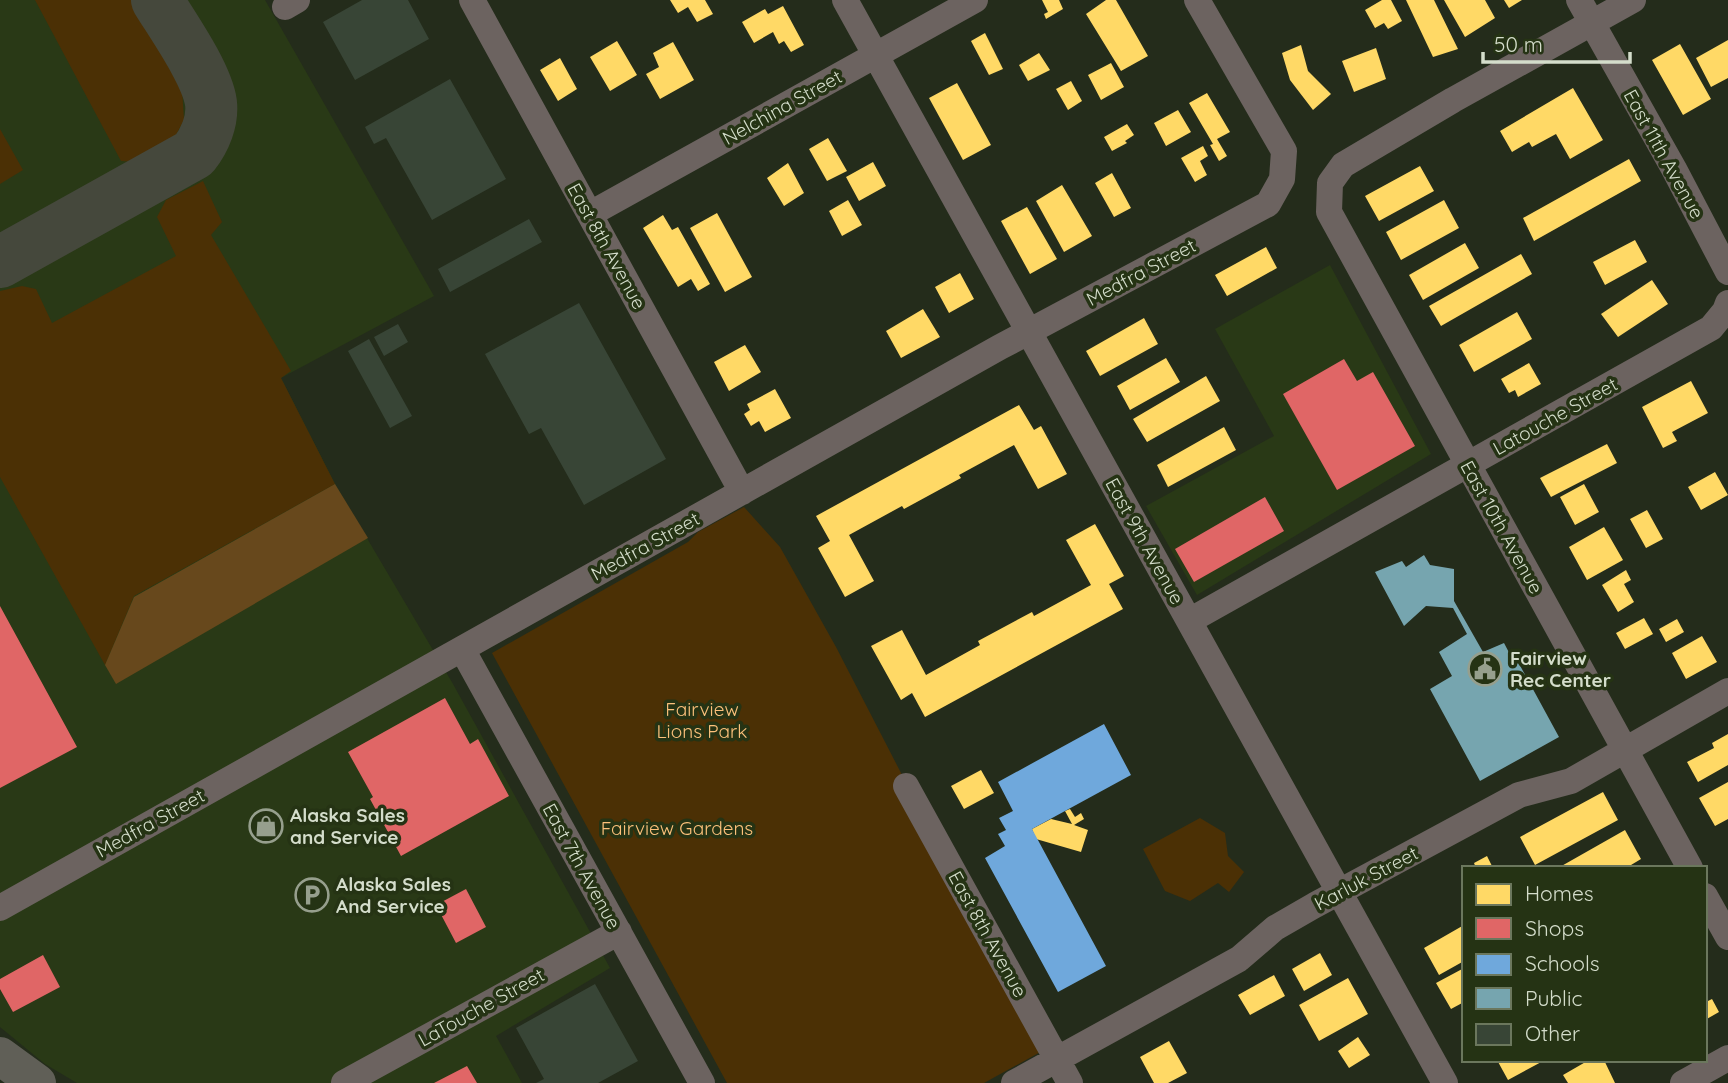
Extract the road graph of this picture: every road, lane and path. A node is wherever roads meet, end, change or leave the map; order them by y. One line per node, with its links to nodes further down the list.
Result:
1 (472, 0): 9 (street, East 8th Avenue)
2 (845, 0): 8 (street, East 9th Avenue)
3 (975, 0): 8 (street, Nelchina Street)
4 (1197, 0): 12 (street, Medfra Street)
5 (1579, 0): 7 (street, East 11th Avenue)
6 (1633, 0): 7 (street)
7 (1591, 23): 10 (street, East 11th Avenue); 13 (street, East 10th Avenue)
8 (876, 55): 9 (street, Nelchina Street); 12 (street, East 9th Avenue)
9 (590, 214): 14 (street, East 8th Avenue)
10 (1728, 272)
11 (1728, 303): 13 (street, Latouche Street)
12 (1029, 332): 14 (street, Medfra Street); 15 (street, East 9th Avenue)
13 (1468, 465): 15 (street, Latouche Street); 18 (street, East 10th Avenue)
14 (742, 492): 16 (street, Medfra Street)
15 (1189, 621): 21 (street, East 9th Avenue)
16 (462, 649): 23 (street, Medfra Street); 24 (street, East 7th Avenue)
17 (1728, 691): 18 (street, Karluk Street)
18 (1625, 750): 20 (street, East 10th Avenue); 21 (street, Karluk Street)
19 (906, 786): 28 (street, East 8th Avenue)
20 (1689, 866)
21 (1340, 892): 28 (street, Karluk Street); 34 (street, East 9th Avenue)
22 (1707, 900): 25 (street)
23 (0, 908)
24 (619, 932): 30 (street, LaTouche Street); 31 (street, East 7th Avenue)
25 (1728, 937)
26 (0, 1056): 29 (highway)
27 (1728, 1058): 35 (street)
28 (1057, 1059): 32 (street, Karluk Street); 33 (street, East 8th Avenue)
29 (37, 1083)
30 (344, 1083)
31 (702, 1083)
32 (1014, 1083)
33 (1070, 1083)
34 (1445, 1083)
35 (1683, 1083)

